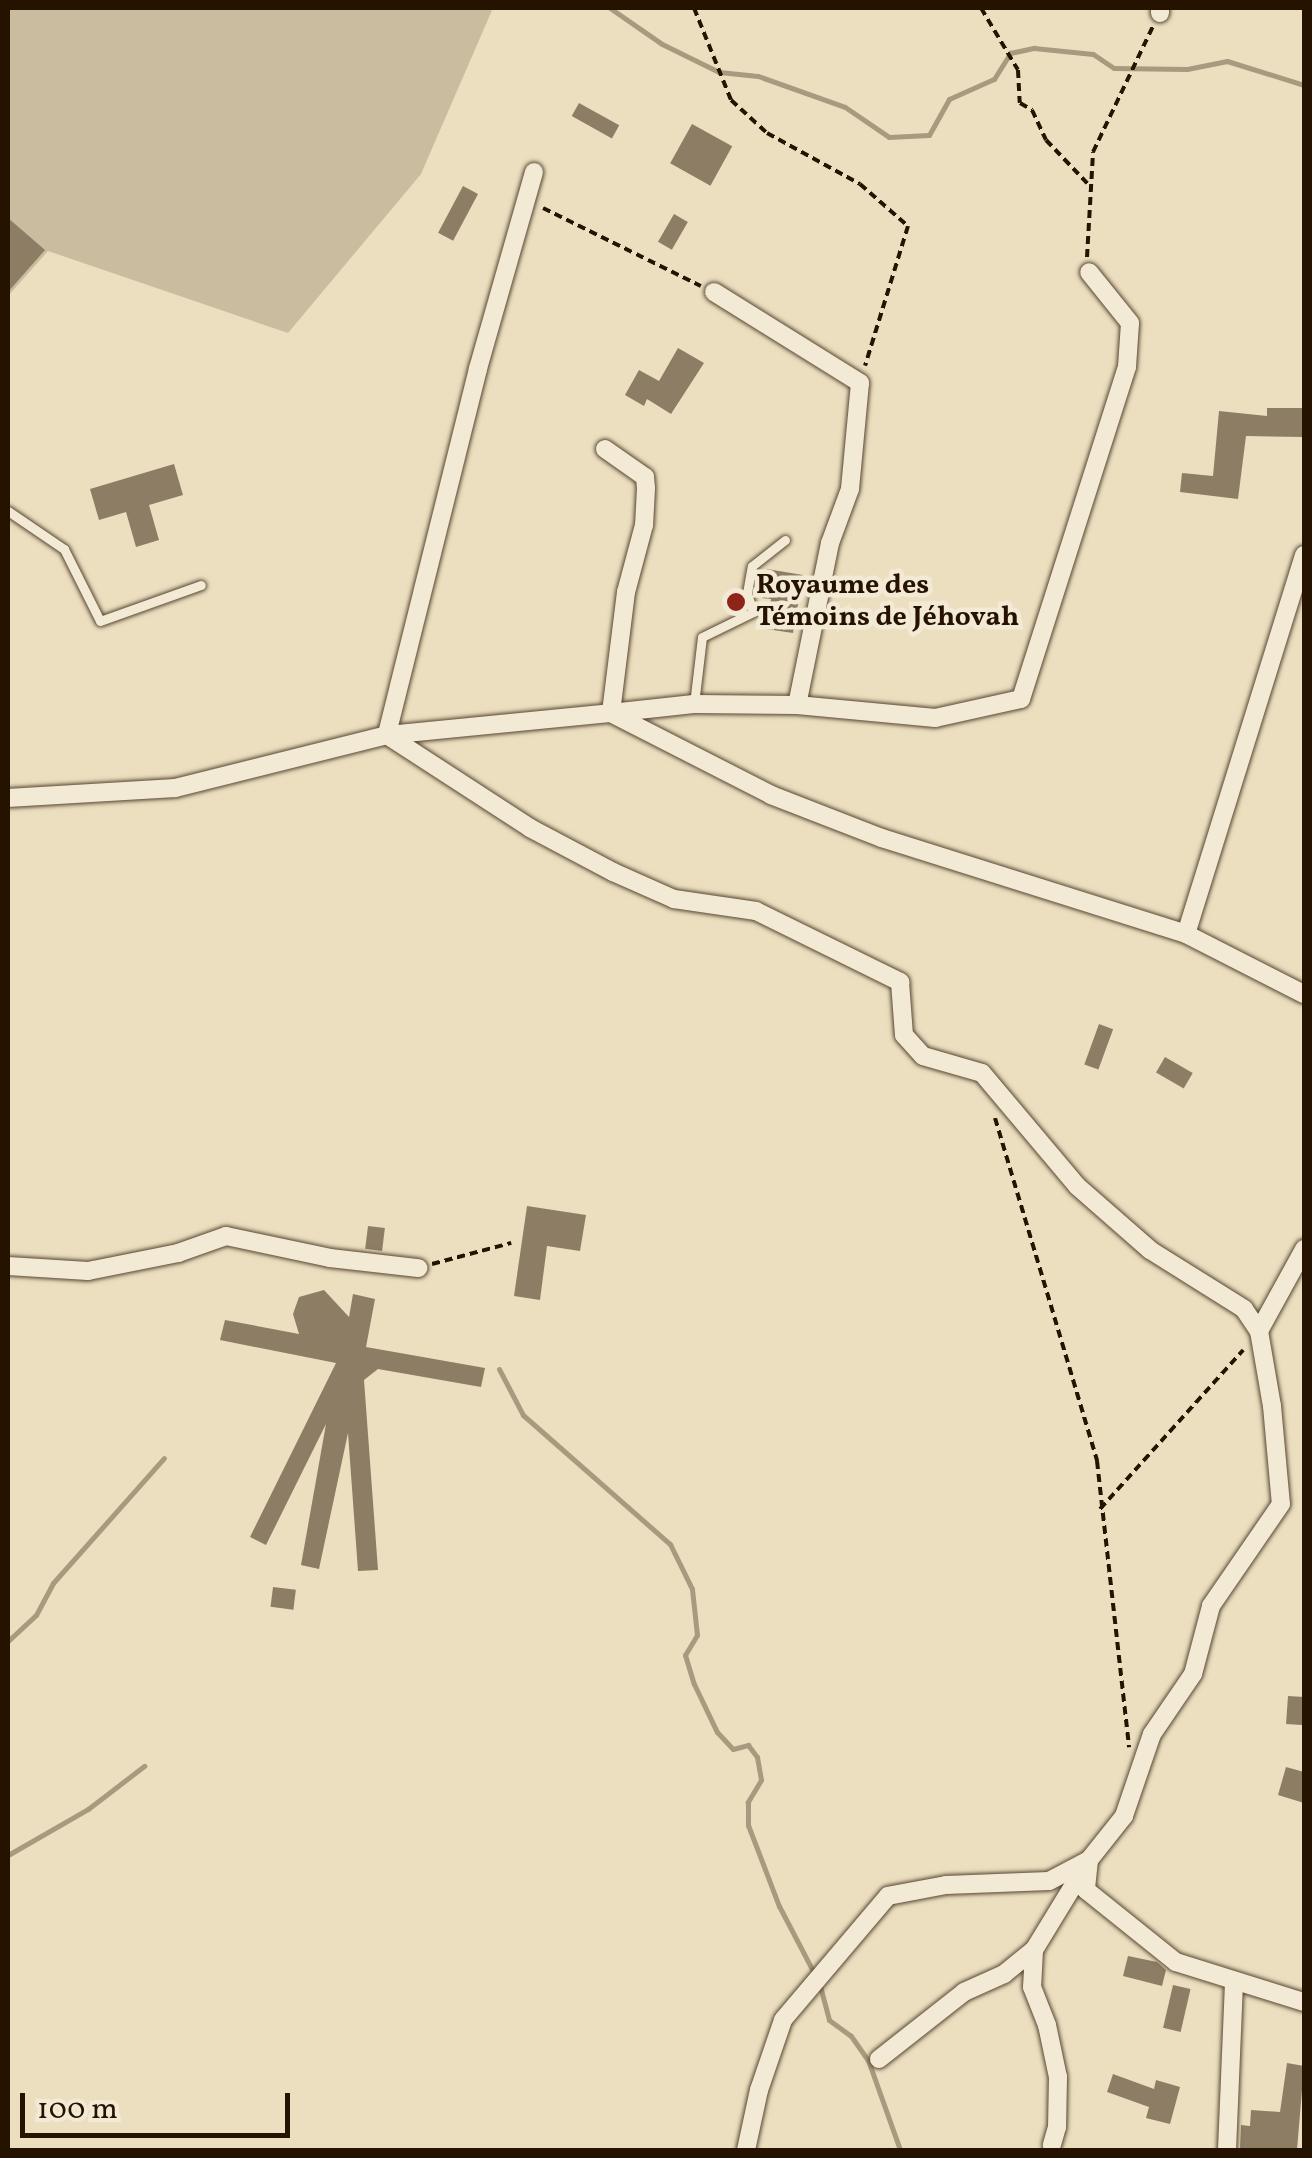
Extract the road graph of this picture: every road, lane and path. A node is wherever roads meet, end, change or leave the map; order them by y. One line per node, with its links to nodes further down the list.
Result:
1 (694, 8): 9 (path)
2 (981, 8): 5 (path)
3 (1160, 10): 5 (path)
4 (534, 172): 6 (street)
5 (1090, 185): 7 (path)
6 (528, 201): 8 (path); 18 (street)
7 (1090, 272): 16 (street)
8 (714, 292): 9 (street)
9 (860, 384): 16 (street)
10 (605, 449): 17 (street)
11 (8, 511): 14 (lane)
12 (784, 540): 15 (lane)
13 (1304, 556): 20 (street)
14 (201, 585)
15 (694, 704): 16 (street); 17 (street)
16 (797, 705)
17 (612, 713): 18 (street); 20 (street)
18 (387, 734): 19 (street); 27 (street)
19 (8, 798)
20 (1186, 934): 21 (street)
21 (1304, 994)
22 (992, 1110): 28 (path)
23 (510, 1242): 26 (path)
24 (1304, 1249): 27 (street)
25 (8, 1266): 26 (street)
26 (418, 1268)
27 (1259, 1332): 28 (path); 30 (street)
28 (1100, 1510): 29 (path)
29 (1129, 1747)
30 (1089, 1860): 31 (street); 32 (street); 36 (street)
31 (1034, 1950): 34 (street); 35 (street)
32 (1234, 1982): 33 (street); 37 (street)
33 (1304, 2002)
34 (879, 2059)
35 (1052, 2145)
36 (746, 2150)
37 (1227, 2150)

